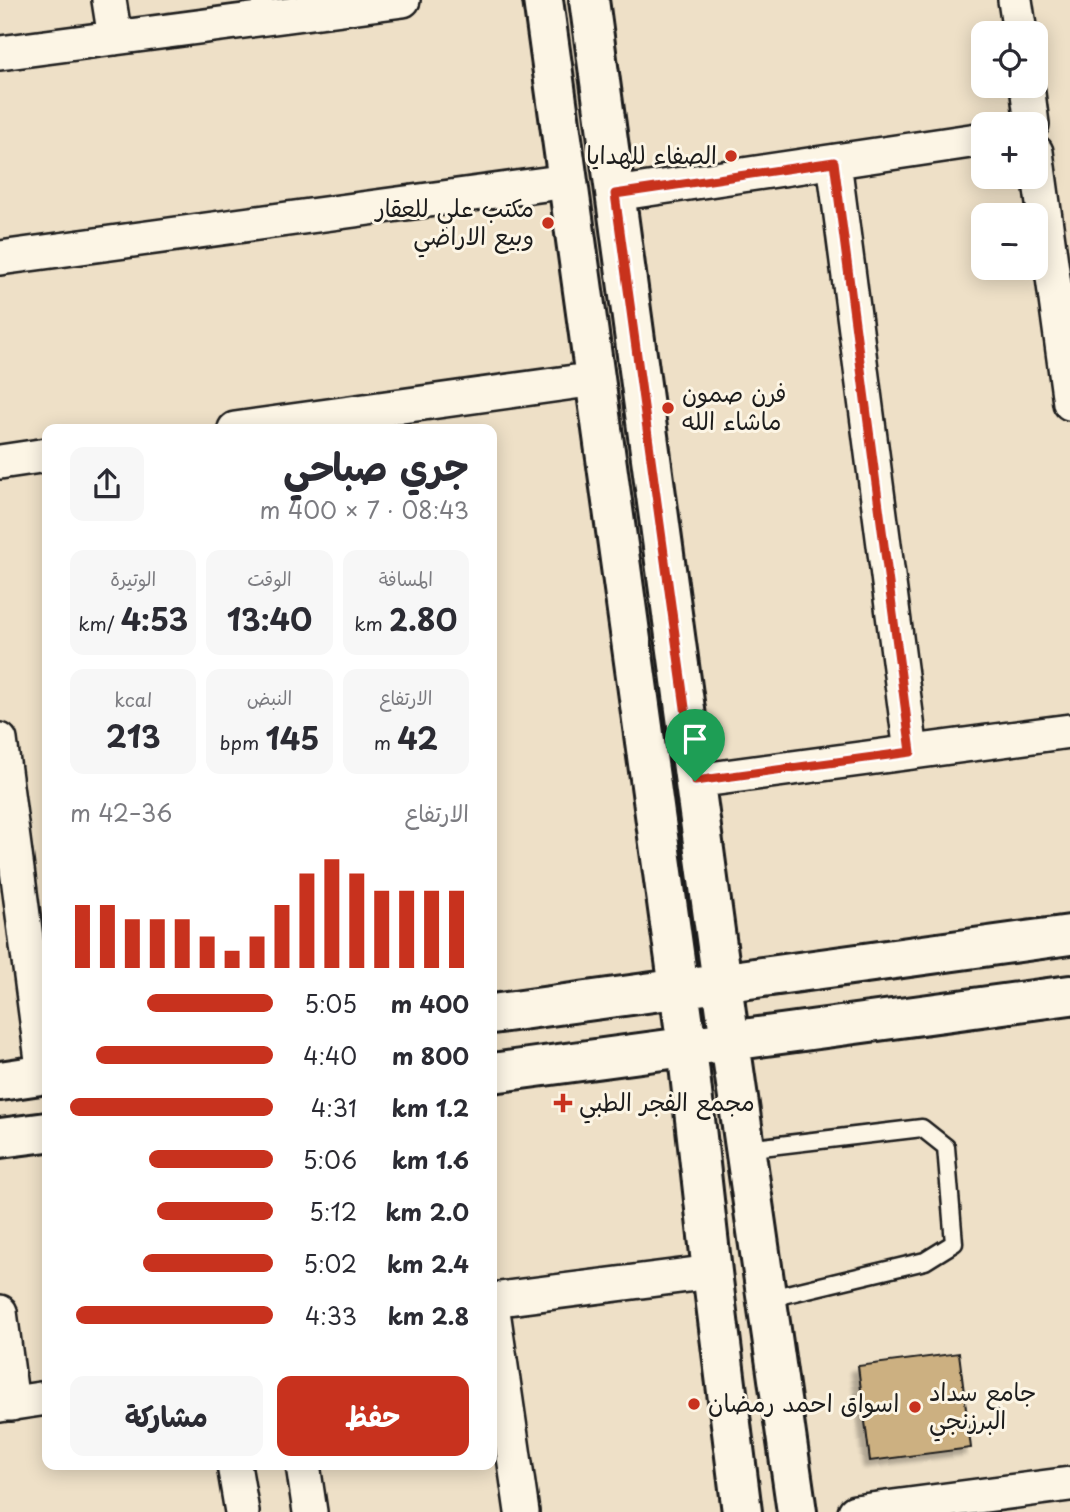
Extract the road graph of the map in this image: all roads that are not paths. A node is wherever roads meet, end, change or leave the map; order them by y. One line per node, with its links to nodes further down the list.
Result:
1 (110, 0): 8 (street)
2 (403, 0): 6 (street)
3 (544, 0): 12 (street)
4 (589, 0): 14 (street)
5 (1015, 0): 7 (street)
6 (316, 6): 8 (street)
7 (1018, 21)
8 (115, 38): 9 (street)
9 (0, 53)
10 (971, 141): 11 (street)
11 (834, 162): 14 (street); 24 (street)
12 (568, 181): 15 (street); 16 (street)
13 (1041, 189): 17 (street)
14 (615, 194): 25 (street)
15 (0, 258)
16 (596, 379): 18 (street); 29 (street)
17 (1070, 403)
18 (369, 420): 19 (street)
19 (309, 424)
20 (42, 456): 21 (street)
21 (0, 462)
22 (1070, 731): 24 (street)
23 (0, 740): 26 (street)
24 (911, 752): 25 (street)
25 (695, 781): 28 (street)
26 (8, 866): 34 (street)
27 (1070, 935): 28 (street)
28 (722, 983): 29 (street); 32 (street)
29 (679, 989): 31 (street); 33 (street)
30 (1070, 995): 32 (street)
31 (497, 1013)
32 (730, 1042): 33 (street); 40 (street)
33 (687, 1047): 35 (street); 41 (street)
34 (42, 1052)
35 (497, 1072)
36 (42, 1075): 37 (street)
37 (0, 1081)
38 (42, 1133): 39 (street)
39 (0, 1138)
40 (745, 1149): 42 (street); 42 (lane)
41 (712, 1272): 43 (street); 54 (street)
42 (766, 1299): 55 (street)
43 (497, 1301)
44 (0, 1311): 47 (street)
45 (497, 1337): 53 (street)
46 (42, 1399): 47 (street)
47 (6, 1405)
48 (235, 1470): 51 (street)
49 (304, 1470): 52 (street)
50 (1070, 1484): 56 (street)
51 (242, 1512)
52 (310, 1512)
53 (522, 1512)
54 (742, 1512)
55 (797, 1512)
56 (855, 1512)

